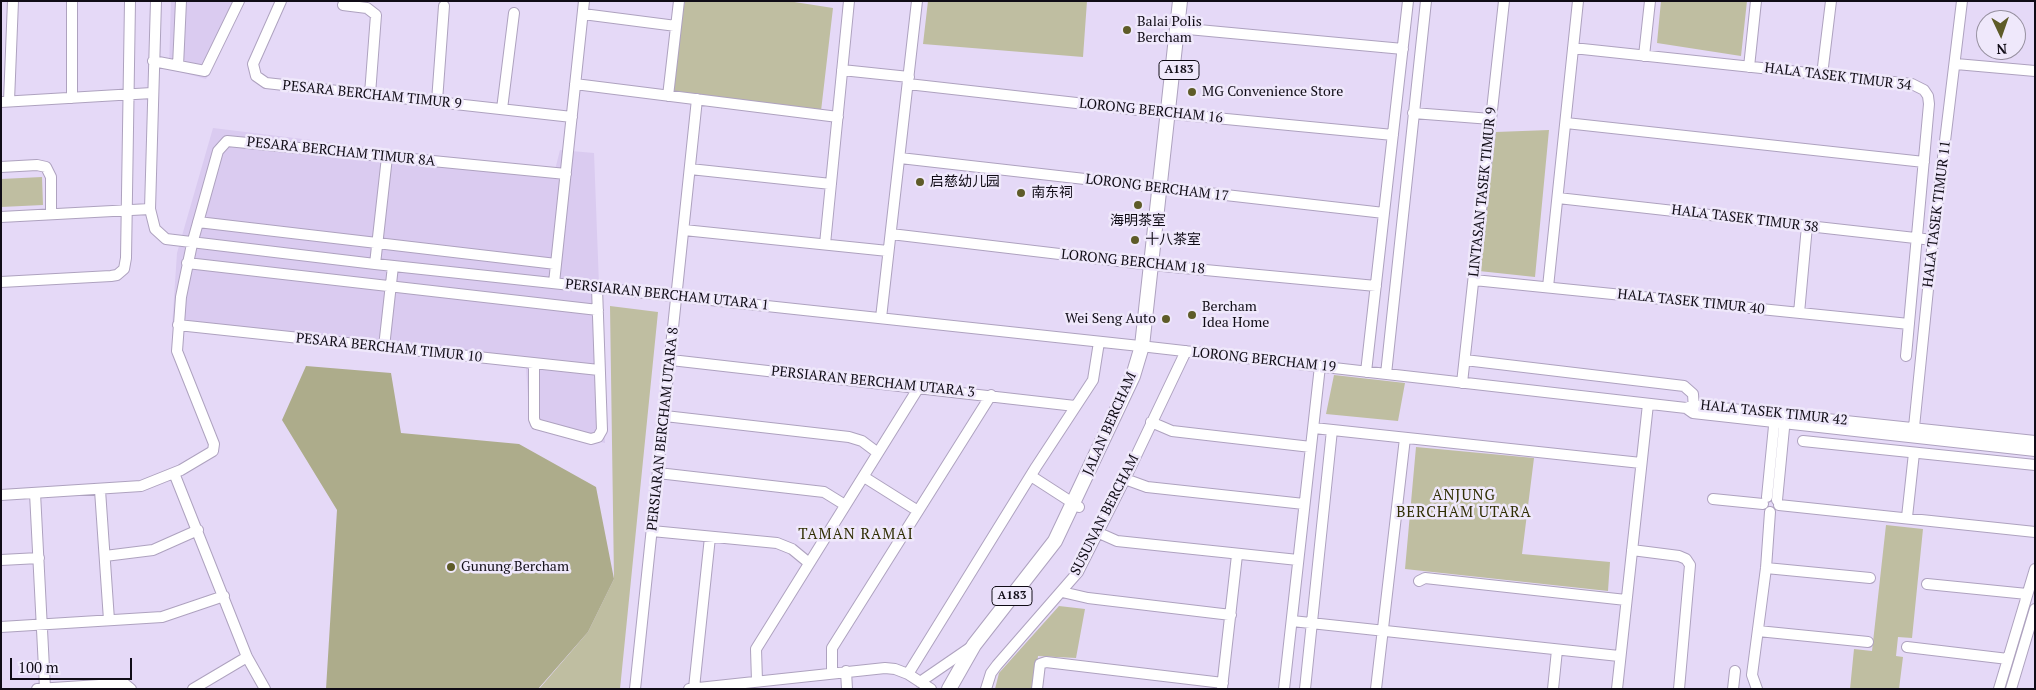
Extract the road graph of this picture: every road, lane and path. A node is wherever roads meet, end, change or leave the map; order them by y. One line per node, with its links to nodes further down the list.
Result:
1 (13, 1): 28 (street)
2 (72, 1): 45 (street)
3 (130, 1): 43 (street)
4 (156, 1): 32 (street)
5 (181, 1): 34 (street)
6 (239, 1): 34 (street)
7 (281, 1): 42 (street, PESARA BERCHAM TIMUR 9)
8 (584, 1): 25 (street)
9 (679, 1): 26 (street)
10 (849, 1): 36 (street)
11 (918, 1): 39 (street)
12 (1180, 1): 27 (main road, JALAN BERCHAM / A183)
13 (1186, 1): 27 (main road, JALAN BERCHAM / A183)
14 (1408, 1): 30 (street)
15 (1426, 1): 50 (street)
16 (1504, 1): 54 (street, LINTASAN TASEK TIMUR 9)
17 (1578, 1): 29 (street)
18 (1650, 1): 31 (street)
19 (1756, 1): 35 (street)
20 (1831, 1): 38 (street)
21 (1962, 1): 33 (street, HALA TASEK TIMUR 11)
22 (343, 5): 42 (street)
23 (444, 6): 48 (street)
24 (514, 13): 49 (street)
25 (583, 14): 26 (street); 40 (street)
26 (676, 26): 44 (street)
27 (1180, 28): 30 (street); 51 (main road, JALAN BERCHAM / A183)
28 (6, 43): 47 (street)
29 (1573, 48): 31 (street, HALA TASEK TIMUR 34); 55 (street)
30 (1403, 49): 56 (street)
31 (1644, 56): 35 (street, HALA TASEK TIMUR 34)
32 (153, 61): 34 (street); 41 (street)
33 (1956, 64): 37 (street); 76 (street, HALA TASEK TIMUR 11)
34 (178, 66)
35 (1749, 67): 38 (street, HALA TASEK TIMUR 34)
36 (842, 70): 39 (street, LORONG BERCHAM 16); 53 (street)
37 (2035, 71)
38 (1822, 74): 59 (street, HALA TASEK TIMUR 34)
39 (908, 80): 51 (street, LORONG BERCHAM 16); 58 (street)
40 (575, 84): 44 (street); 52 (street)
41 (152, 93): 43 (street); 66 (street)
42 (370, 94): 48 (street, PESARA BERCHAM TIMUR 9)
43 (127, 95): 45 (street); 67 (street)
44 (668, 96): 46 (street)
45 (72, 98): 47 (street)
46 (697, 99): 53 (street); 61 (street, PERSIARAN BERCHAM UTARA 8)
47 (5, 102)
48 (437, 102): 49 (street, PESARA BERCHAM TIMUR 9)
49 (502, 109): 52 (street, PESARA BERCHAM TIMUR 9)
50 (1413, 113): 54 (street); 110 (street)
51 (1171, 114): 56 (street, LORONG BERCHAM 16); 64 (main road, JALAN BERCHAM / A183)
52 (572, 117): 62 (street)
53 (838, 117): 63 (street)
54 (1491, 119): 86 (street, LINTASAN TASEK TIMUR 9)
55 (1566, 123): 59 (street); 65 (street)
56 (1393, 135): 68 (street)
57 (387, 157): 62 (street, PESARA BERCHAM TIMUR 8A); 71 (street, PESARA BERCHAM TIMUR 8A); 77 (street)
58 (900, 158): 64 (street, LORONG BERCHAM 17); 74 (street)
59 (1924, 162): 75 (street, HALA TASEK TIMUR 34)
60 (1, 167): 69 (street)
61 (690, 169): 63 (street); 73 (street, PERSIARAN BERCHAM UTARA 8)
62 (566, 174): 83 (street)
63 (831, 184): 79 (street)
64 (1163, 189): 68 (street, LORONG BERCHAM 17); 84 (main road, JALAN BERCHAM / A183)
65 (1558, 198): 72 (street, HALA TASEK TIMUR 38); 91 (street)
66 (150, 209): 67 (street); 78 (street, PERSIARAN BERCHAM UTARA 1)
67 (126, 210): 69 (street); 87 (street)
68 (1384, 213): 90 (street)
69 (52, 214): 70 (street)
70 (1, 217)
71 (198, 222): 77 (street); 78 (street, PESARA BERCHAM TIMUR 8A)
72 (1806, 226): 75 (street, HALA TASEK TIMUR 38); 95 (street)
73 (684, 230): 79 (street); 93 (street, PERSIARAN BERCHAM UTARA 8)
74 (890, 234): 80 (street); 84 (street, LORONG BERCHAM 18)
75 (1917, 239): 76 (street, HALA TASEK TIMUR 38); 97 (street, HALA TASEK TIMUR 34)
76 (1933, 240): 122 (street, HALA TASEK TIMUR 11)
77 (377, 243): 82 (street); 83 (street)
78 (192, 244): 81 (street, PESARA BERCHAM TIMUR 8A); 82 (street, PERSIARAN BERCHAM UTARA 1)
79 (825, 244): 80 (street)
80 (888, 251): 96 (street)
81 (187, 263): 89 (street); 98 (street, PESARA BERCHAM TIMUR 8A)
82 (375, 264): 85 (street, PERSIARAN BERCHAM UTARA 1)
83 (556, 264): 88 (street)
84 (1155, 265): 90 (street, LORONG BERCHAM 18); 101 (main road, JALAN BERCHAM / A183)
85 (394, 266): 88 (street, PERSIARAN BERCHAM UTARA 1); 89 (street)
86 (1474, 280): 91 (street, HALA TASEK TIMUR 40); 105 (street, LINTASAN TASEK TIMUR 9)
87 (1, 282)
88 (554, 283): 92 (street, PERSIARAN BERCHAM UTARA 1)
89 (391, 285): 94 (street); 100 (street)
90 (1376, 286): 109 (street)
91 (1548, 287): 95 (street, HALA TASEK TIMUR 40)
92 (597, 288): 93 (street, PERSIARAN BERCHAM UTARA 1); 94 (street)
93 (678, 297): 96 (street, PERSIARAN BERCHAM UTARA 1); 104 (street, PERSIARAN BERCHAM UTARA 8)
94 (598, 310): 108 (street)
95 (1799, 313): 97 (street, HALA TASEK TIMUR 40)
96 (880, 318): 99 (street, PERSIARAN BERCHAM UTARA 1)
97 (1909, 324): 103 (street, HALA TASEK TIMUR 34)
98 (178, 325): 100 (street, PESARA BERCHAM TIMUR 10); 132 (street, PESARA BERCHAM TIMUR 8A)
99 (1099, 342): 101 (street, PERSIARAN BERCHAM UTARA 1); 115 (street)
100 (384, 347): 106 (street, PESARA BERCHAM TIMUR 10)
101 (1146, 347): 102 (street, LORONG BERCHAM 19); 144 (main road, JALAN BERCHAM / A183)
102 (1186, 351): 107 (street, LORONG BERCHAM 19); 119 (street, SUSUNAN BERCHAM)
103 (1906, 356)
104 (671, 360): 112 (street, PERSIARAN BERCHAM UTARA 3); 117 (street, PERSIARAN BERCHAM UTARA 8)
105 (1465, 360): 111 (street, LINTASAN TASEK TIMUR 9); 116 (street)
106 (534, 364): 108 (street, PESARA BERCHAM TIMUR 10); 108 (street)
107 (1320, 366): 109 (street, LORONG BERCHAM 19); 120 (street)
108 (599, 370)
109 (1366, 372): 110 (street, LORONG BERCHAM 19)
110 (1386, 374): 111 (street, LORONG BERCHAM 19)
111 (1462, 383): 114 (street, HALA TASEK TIMUR 42)
112 (919, 387): 113 (street, PERSIARAN BERCHAM UTARA 3); 128 (street)
113 (991, 395): 115 (street, PERSIARAN BERCHAM UTARA 3); 145 (street)
114 (1648, 404): 116 (street, HALA TASEK TIMUR 42); 130 (street)
115 (1074, 406): 134 (street)
116 (1691, 409): 118 (street, HALA TASEK TIMUR 42)
117 (665, 416): 128 (street); 133 (street, PERSIARAN BERCHAM UTARA 8)
118 (1780, 418): 122 (street, HALA TASEK TIMUR 42); 142 (street)
119 (1151, 422): 126 (street); 136 (street, SUSUNAN BERCHAM)
120 (1314, 428): 121 (street); 126 (street)
121 (1332, 430): 123 (street); 173 (street)
122 (1914, 433): 125 (street, HALA TASEK TIMUR 42); 127 (street, HALA TASEK TIMUR 42)
123 (1405, 438): 130 (street); 175 (street)
124 (1803, 441): 129 (street)
125 (2035, 441)
126 (1311, 447): 141 (street)
127 (2035, 450)
128 (878, 453): 135 (street)
129 (1914, 453): 131 (street); 146 (street)
130 (1641, 463): 152 (street)
131 (2035, 465)
132 (174, 473): 137 (street); 147 (street)
133 (658, 473): 143 (street); 148 (street, PERSIARAN BERCHAM UTARA 8)
134 (1031, 476): 144 (street); 187 (street)
135 (864, 477): 143 (street); 145 (street)
136 (1126, 479): 141 (street); 150 (street, SUSUNAN BERCHAM)
137 (100, 490): 138 (street); 154 (street)
138 (35, 494): 139 (street); 155 (street)
139 (1, 495)
140 (1713, 499): 142 (street)
141 (1304, 504): 157 (street)
142 (1771, 504): 146 (street); 159 (street)
143 (845, 505): 158 (street)
144 (1077, 505): 178 (main road, JALAN BERCHAM / A183); 202 (main road, JALAN BERCHAM / A183)
145 (918, 511): 186 (street)
146 (1908, 517): 149 (street)
147 (198, 530): 154 (street); 166 (street)
148 (652, 531): 151 (street); 197 (street, PERSIARAN BERCHAM UTARA 8)
149 (2035, 532)
150 (1098, 533): 153 (street); 164 (street, SUSUNAN BERCHAM)
151 (710, 537): 158 (street); 192 (street)
152 (1632, 550): 167 (street); 210 (street)
153 (1237, 555): 157 (street); 169 (street)
154 (105, 556): 170 (street)
155 (39, 558): 156 (street); 172 (street)
156 (1, 560)
157 (1298, 560): 171 (street)
158 (809, 563): 188 (street)
159 (1766, 568): 161 (street); 176 (street)
160 (2035, 569): 165 (street)
161 (1870, 578)
162 (1419, 581): 167 (street)
163 (1927, 584): 165 (street)
164 (1062, 592): 169 (street); 203 (street, SUSUNAN BERCHAM)
165 (2027, 594): 183 (street)
166 (224, 596): 170 (street); 182 (street)
167 (1626, 600): 181 (street)
168 (2035, 609): 214 (street)
169 (1231, 615): 190 (street)
170 (109, 620): 172 (street)
171 (1292, 621): 173 (street); 205 (street)
172 (42, 624): 174 (street); 191 (street)
173 (1312, 624): 175 (street); 206 (street)
174 (1, 627)
175 (1382, 631): 180 (street); 207 (street)
176 (1758, 631): 177 (street); 212 (street)
177 (1868, 642)
178 (974, 645): 189 (street); 201 (main road, JALAN BERCHAM / A183)
179 (1906, 647): 183 (street)
180 (1557, 650): 181 (street); 208 (street)
181 (1619, 656): 209 (street)
182 (247, 657): 195 (street); 196 (street)
183 (2008, 659): 213 (street)
184 (1735, 671): 211 (street)
185 (846, 672): 186 (street); 187 (street); 199 (street)
186 (832, 673): 188 (street)
187 (908, 674): 189 (street)
188 (757, 681): 192 (street)
189 (920, 682): 200 (street)
190 (1222, 686): 204 (street)
191 (45, 688): 193 (street); 194 (street)
192 (694, 688): 198 (street)
193 (37, 689)
194 (131, 689)
195 (193, 689)
196 (265, 689)
197 (636, 689)
198 (689, 689)
199 (847, 689)
200 (930, 689)
201 (948, 689)
202 (957, 689)
203 (986, 689)
204 (1037, 689)
205 (1284, 689)
206 (1304, 689)
207 (1376, 689)
208 (1553, 689)
209 (1617, 689)
210 (1679, 689)
211 (1733, 689)
212 (1757, 689)
213 (1999, 689)
214 (2011, 689)

